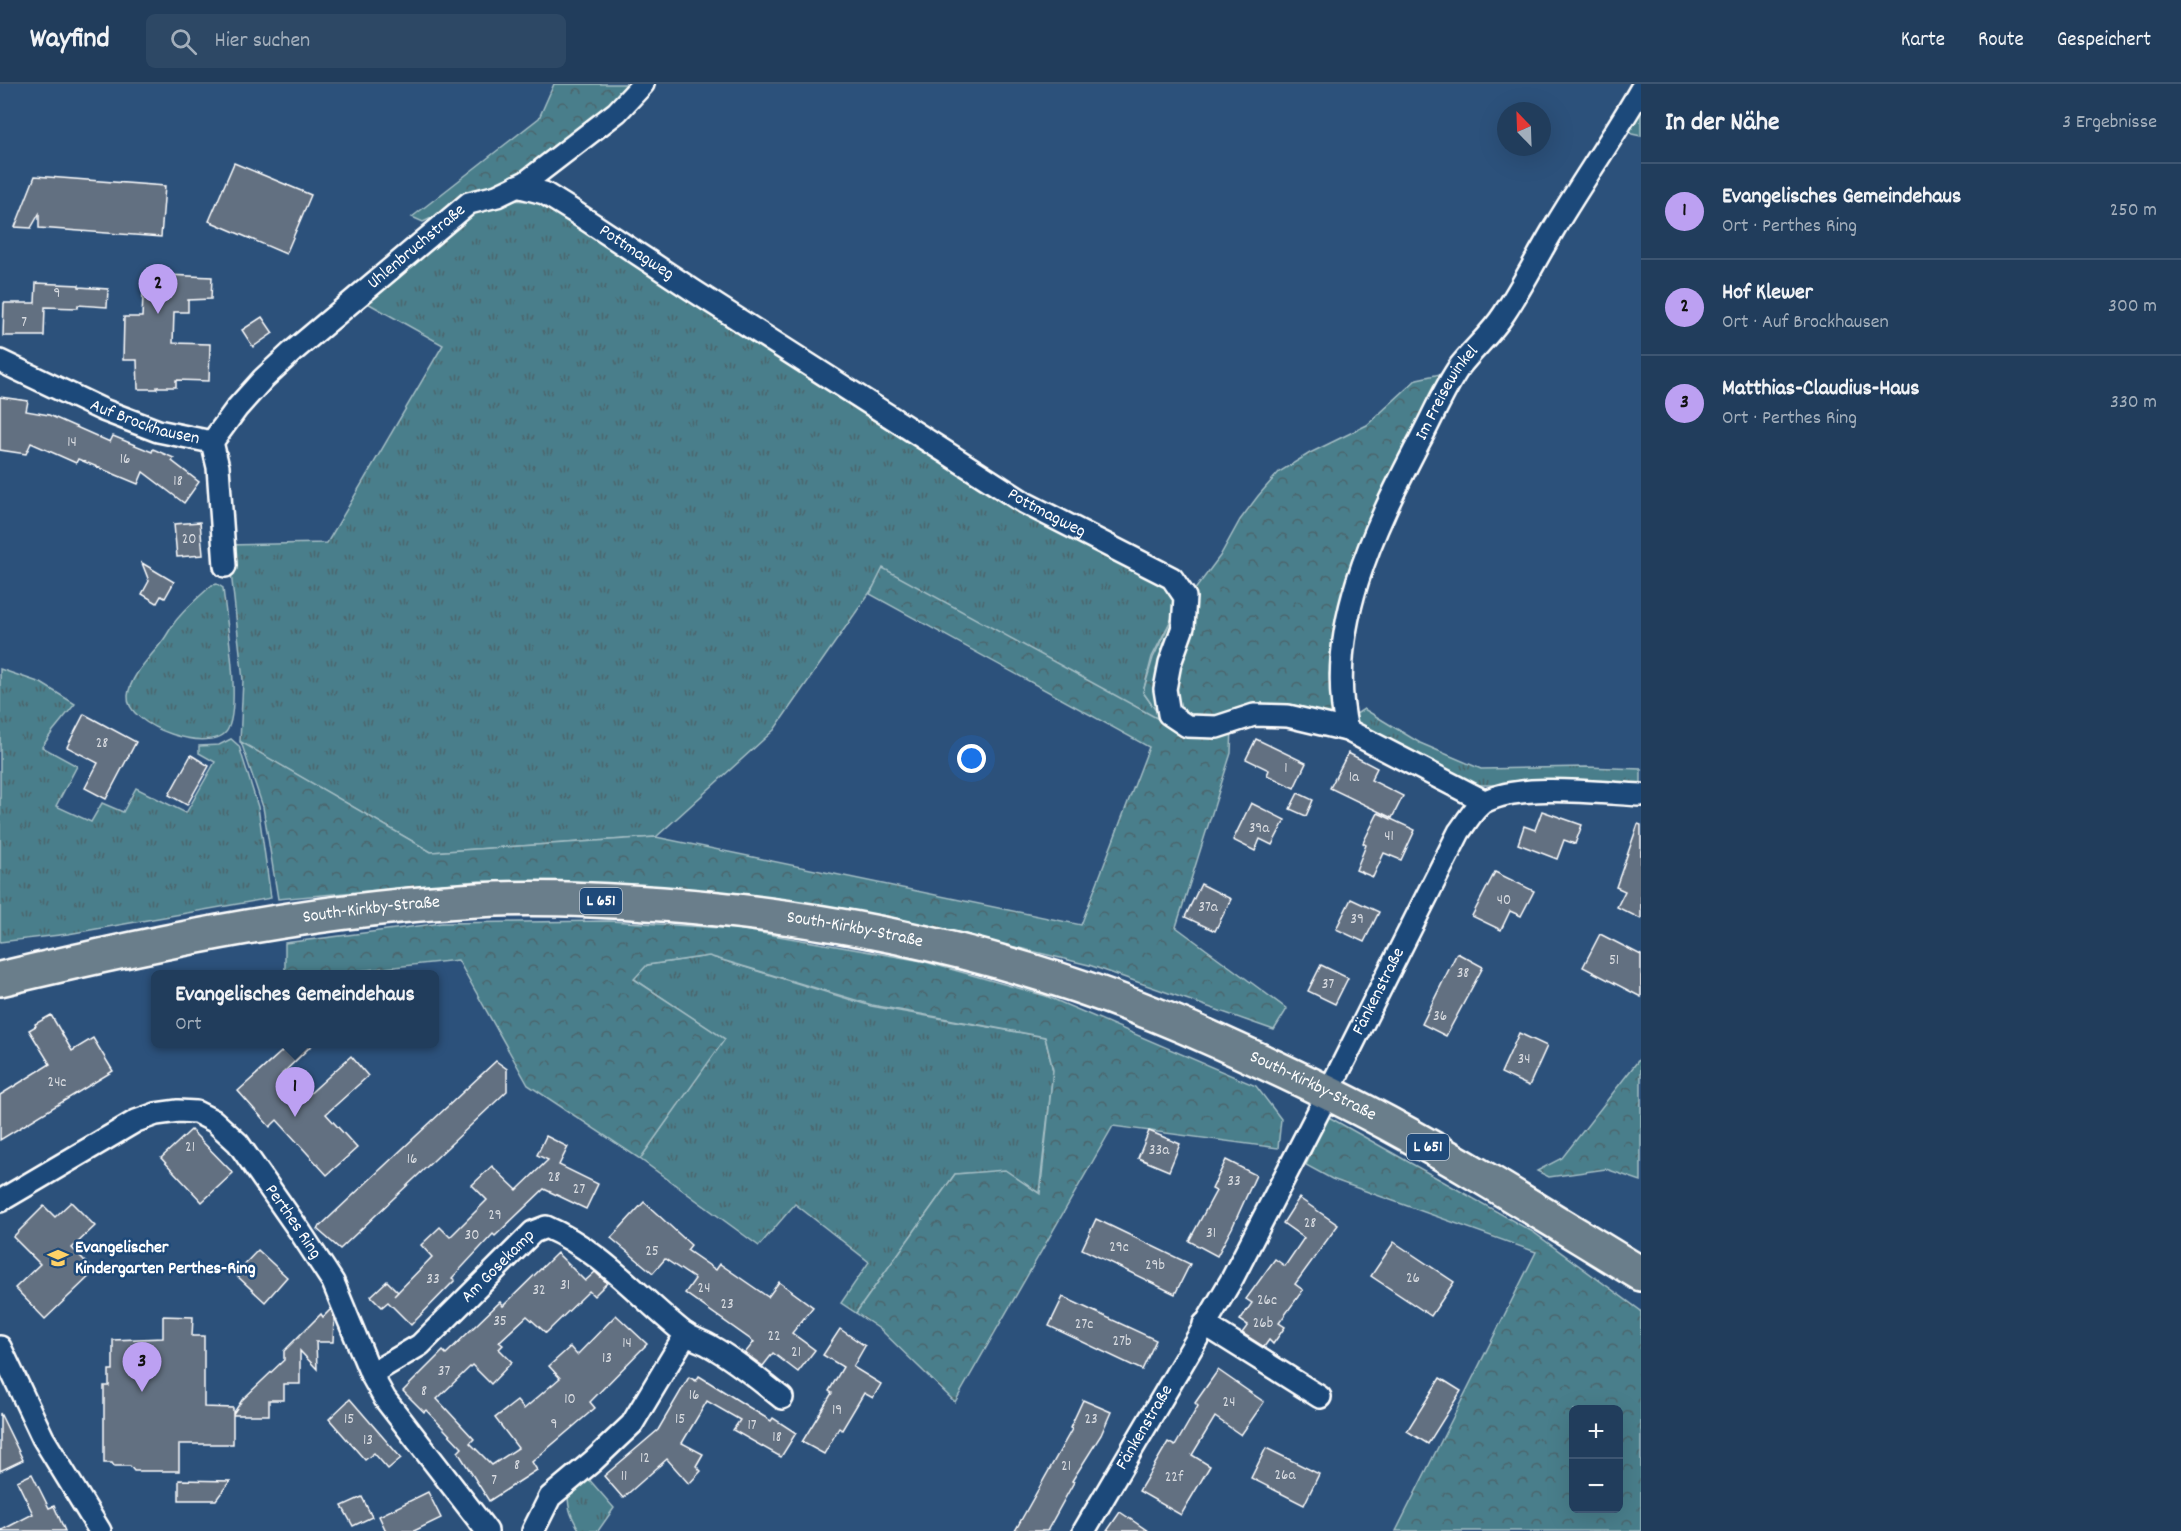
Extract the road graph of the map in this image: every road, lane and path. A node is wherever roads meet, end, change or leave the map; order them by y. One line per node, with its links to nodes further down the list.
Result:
1 (643, 84): 3 (street, Uhlenbruchstraße)
2 (1641, 89): 7 (street, Im Freisewinkel)
3 (517, 186): 5 (street, Uhlenbruchstraße); 7 (street, Pottmagweg)
4 (0, 361): 5 (street, Auf Brockhausen)
5 (212, 442): 6 (street, Auf Brockhausen)
6 (225, 566)
7 (1347, 730): 9 (street, Pottmagweg)
8 (1641, 795): 9 (street)
9 (1484, 801): 11 (street, Fänkenstraße)
10 (0, 979): 11 (main road, South-Kirkby-Straße / L 651)
11 (1328, 1093): 13 (main road, South-Kirkby-Straße / L 651); 14 (street, Fänkenstraße)
12 (0, 1201): 17 (street, Perthes Ring)
13 (1641, 1274)
14 (1204, 1324): 18 (street); 23 (street, Fänkenstraße)
15 (686, 1334): 17 (street, Am Gosekamp); 19 (street, Am Gosekamp); 22 (street)
16 (0, 1347): 20 (street)
17 (371, 1374): 21 (street, Perthes Ring)
18 (1320, 1396)
19 (782, 1398)
20 (100, 1531)
21 (487, 1531)
22 (533, 1531)
23 (1084, 1531)

